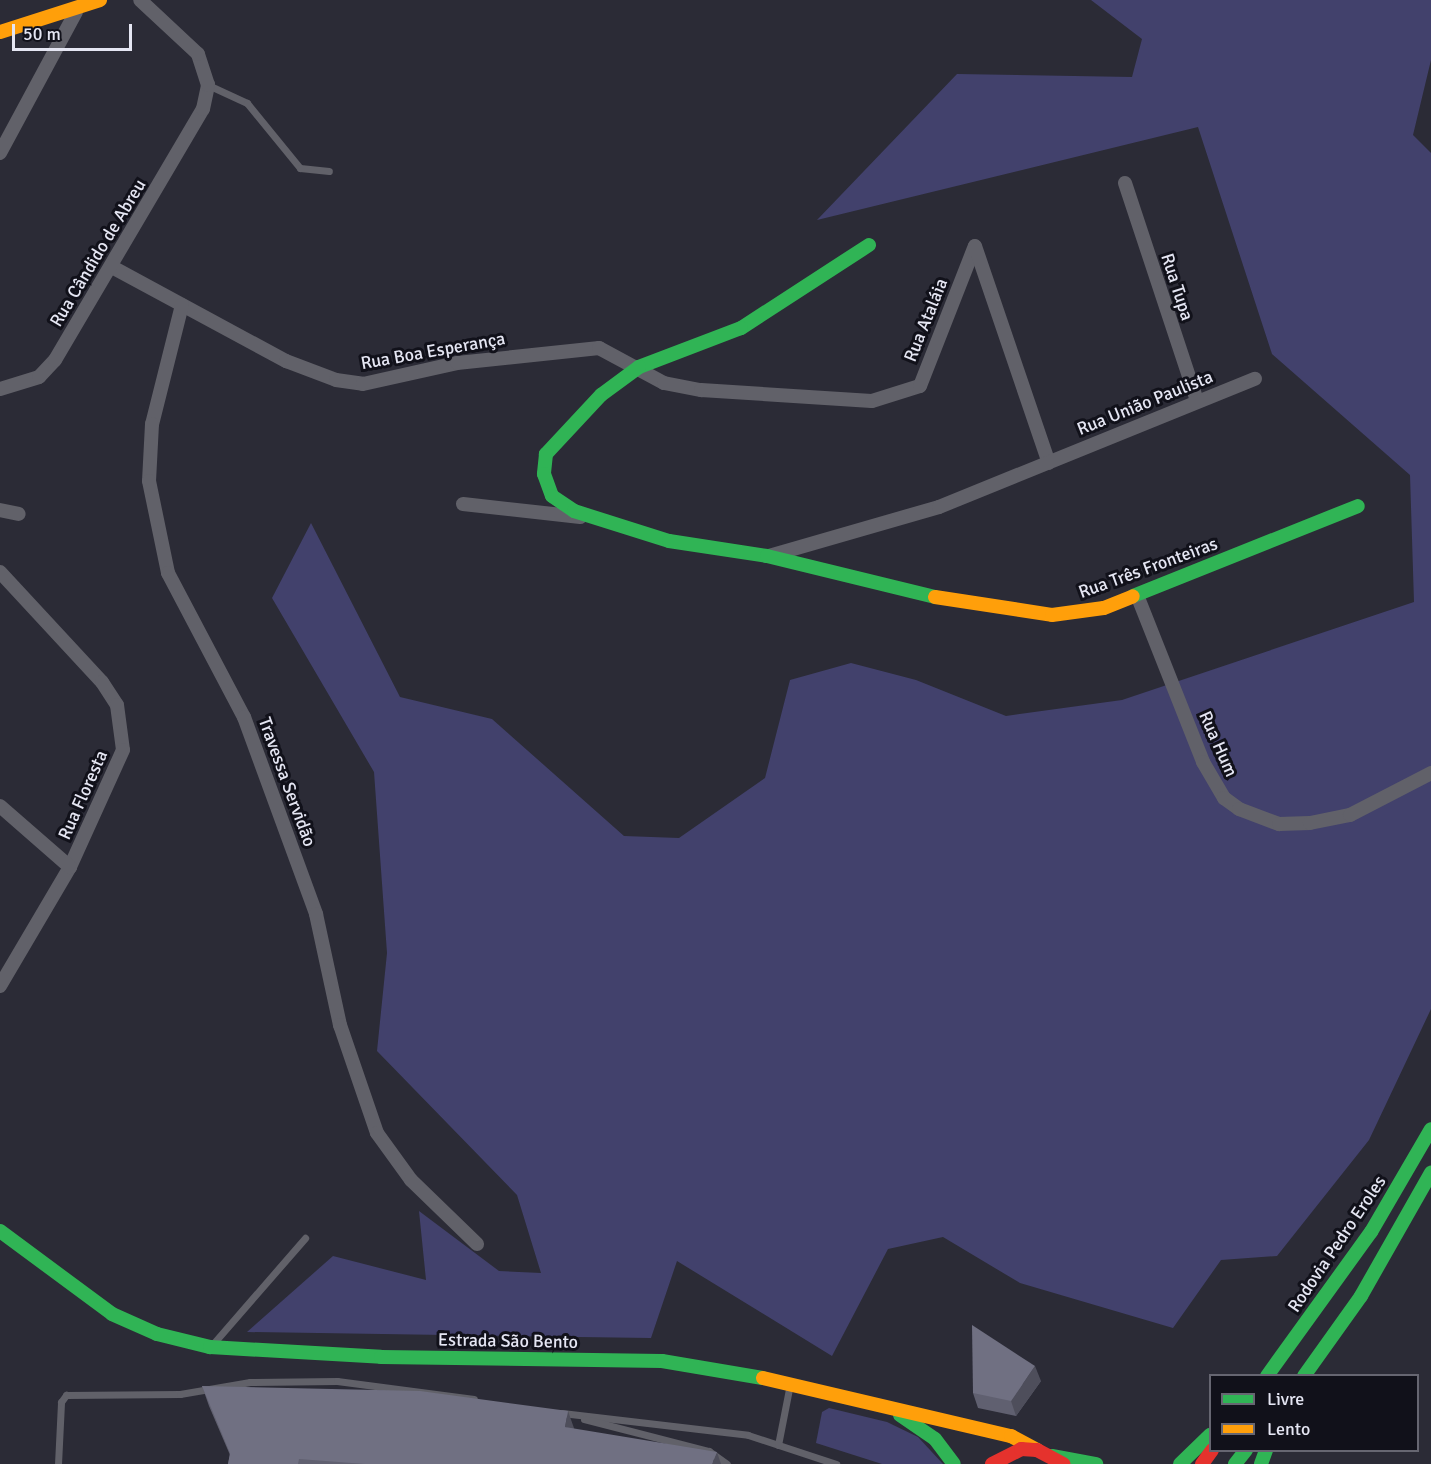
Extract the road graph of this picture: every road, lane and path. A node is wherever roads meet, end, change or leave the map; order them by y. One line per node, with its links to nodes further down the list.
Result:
1 (100, 0): 3 (main road)
2 (140, 0): 5 (street)
3 (76, 12): 4 (main road); 6 (street)
4 (0, 32)
5 (208, 85): 7 (lane); 10 (street, Rua Cândido de Abreu)
6 (0, 153)
7 (329, 171)
8 (1125, 183): 15 (street, Rua Tupa)
9 (869, 245): 12 (main road, Rua Três Fronteiras)
10 (112, 267): 11 (street, Rua Boa Esperança); 14 (street, Rua Cândido de Abreu)
11 (182, 305): 12 (street, Rua Boa Esperança); 33 (street, Travessa Servidão)
12 (639, 367): 16 (street, Rua Ataláia); 21 (main road, Rua Três Fronteiras)
13 (1255, 379): 15 (street, Rua União Paulista)
14 (0, 389)
15 (1197, 401): 16 (street, Rua União Paulista)
16 (1049, 463): 22 (street, Rua Três Fronteiras)
17 (463, 504): 21 (street)
18 (1358, 506): 24 (main road, Rua Três Fronteiras)
19 (0, 510): 20 (street)
20 (19, 514)
21 (593, 518): 22 (main road, Rua Três Fronteiras)
22 (767, 556): 24 (main road, Rua Três Fronteiras)
23 (0, 572): 27 (street, Rua Floresta)
24 (1137, 595): 25 (street, Rua Hum)
25 (1431, 773)
26 (0, 807): 27 (street)
27 (70, 867): 28 (street, Rua Floresta)
28 (0, 986)
29 (1431, 1129): 35 (main road, Rodovia Pedro Eroles)
30 (1431, 1173): 36 (main road)
31 (0, 1231): 34 (main road, Estrada São Bento)
32 (305, 1238): 34 (lane)
33 (477, 1244)
34 (210, 1347): 37 (main road, Estrada São Bento)
35 (1268, 1374)
36 (1305, 1374)
37 (790, 1384): 39 (main road, Estrada São Bento); 41 (lane)
38 (487, 1401): 45 (lane)
39 (891, 1409): 42 (main road, Estrada São Bento); 48 (main road)
40 (1209, 1436): 51 (main road)
41 (778, 1445): 46 (lane); 47 (lane)
42 (1037, 1450): 44 (main road, Estrada São Bento); 49 (main road)
43 (1244, 1452): 52 (main road)
44 (1058, 1460): 50 (main road, Estrada São Bento)
45 (58, 1464)
46 (727, 1464)
47 (836, 1464)
48 (954, 1464)
49 (992, 1464)
50 (1096, 1464)
51 (1180, 1464)
52 (1235, 1464)

